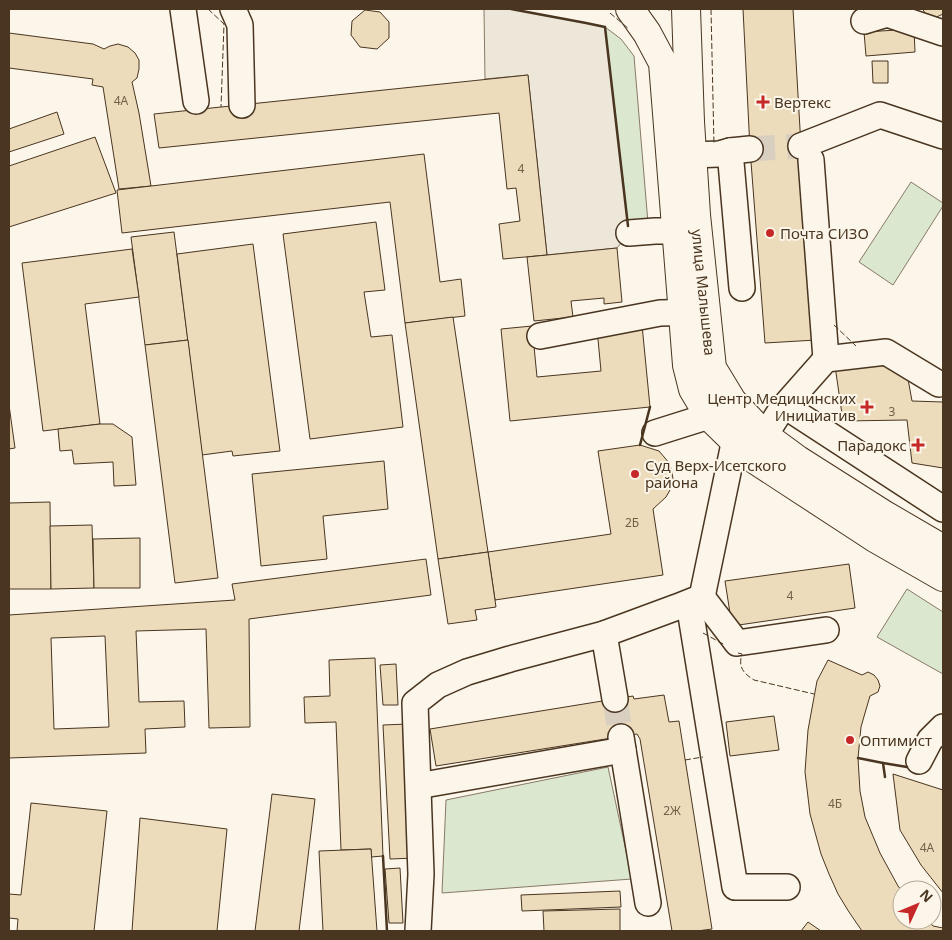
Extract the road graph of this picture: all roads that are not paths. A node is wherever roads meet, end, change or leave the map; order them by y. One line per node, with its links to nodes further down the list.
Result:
1 (183, 9): 7 (lane)
2 (233, 9): 8 (lane)
3 (630, 9): 11 (main road, улица Малышева)
4 (686, 9): 10 (main road, улица Малышева)
5 (864, 21): 6 (lane)
6 (943, 33)
7 (196, 101)
8 (242, 104)
9 (943, 136): 16 (lane)
10 (692, 155): 13 (lane); 14 (main road, улица Малышева)
11 (676, 231): 12 (lane); 14 (main road, улица Малышева)
12 (629, 233)
13 (742, 288)
14 (694, 312): 15 (lane); 19 (main road, улица Малышева); 20 (main road, улица Малышева)
15 (540, 336)
16 (826, 359): 17 (lane); 18 (lane)
17 (939, 384)
18 (785, 406): 22 (lane); 23 (lane)
19 (741, 410): 20 (lane); 22 (main road, улица Малышева)
20 (709, 416): 21 (lane); 22 (main road, улица Малышева)
21 (655, 433)
22 (750, 444): 24 (main road, улица Малышева); 25 (main road, улица Малышева); 26 (lane)
23 (943, 509)
24 (943, 549)
25 (943, 577)
26 (695, 600): 27 (lane); 28 (lane); 33 (lane)
27 (826, 630)
28 (604, 634): 29 (lane); 35 (lane)
29 (615, 699)
30 (943, 727): 31 (lane)
31 (919, 762)
32 (429, 784): 34 (lane)
33 (787, 888)
34 (648, 903)
35 (418, 931)

